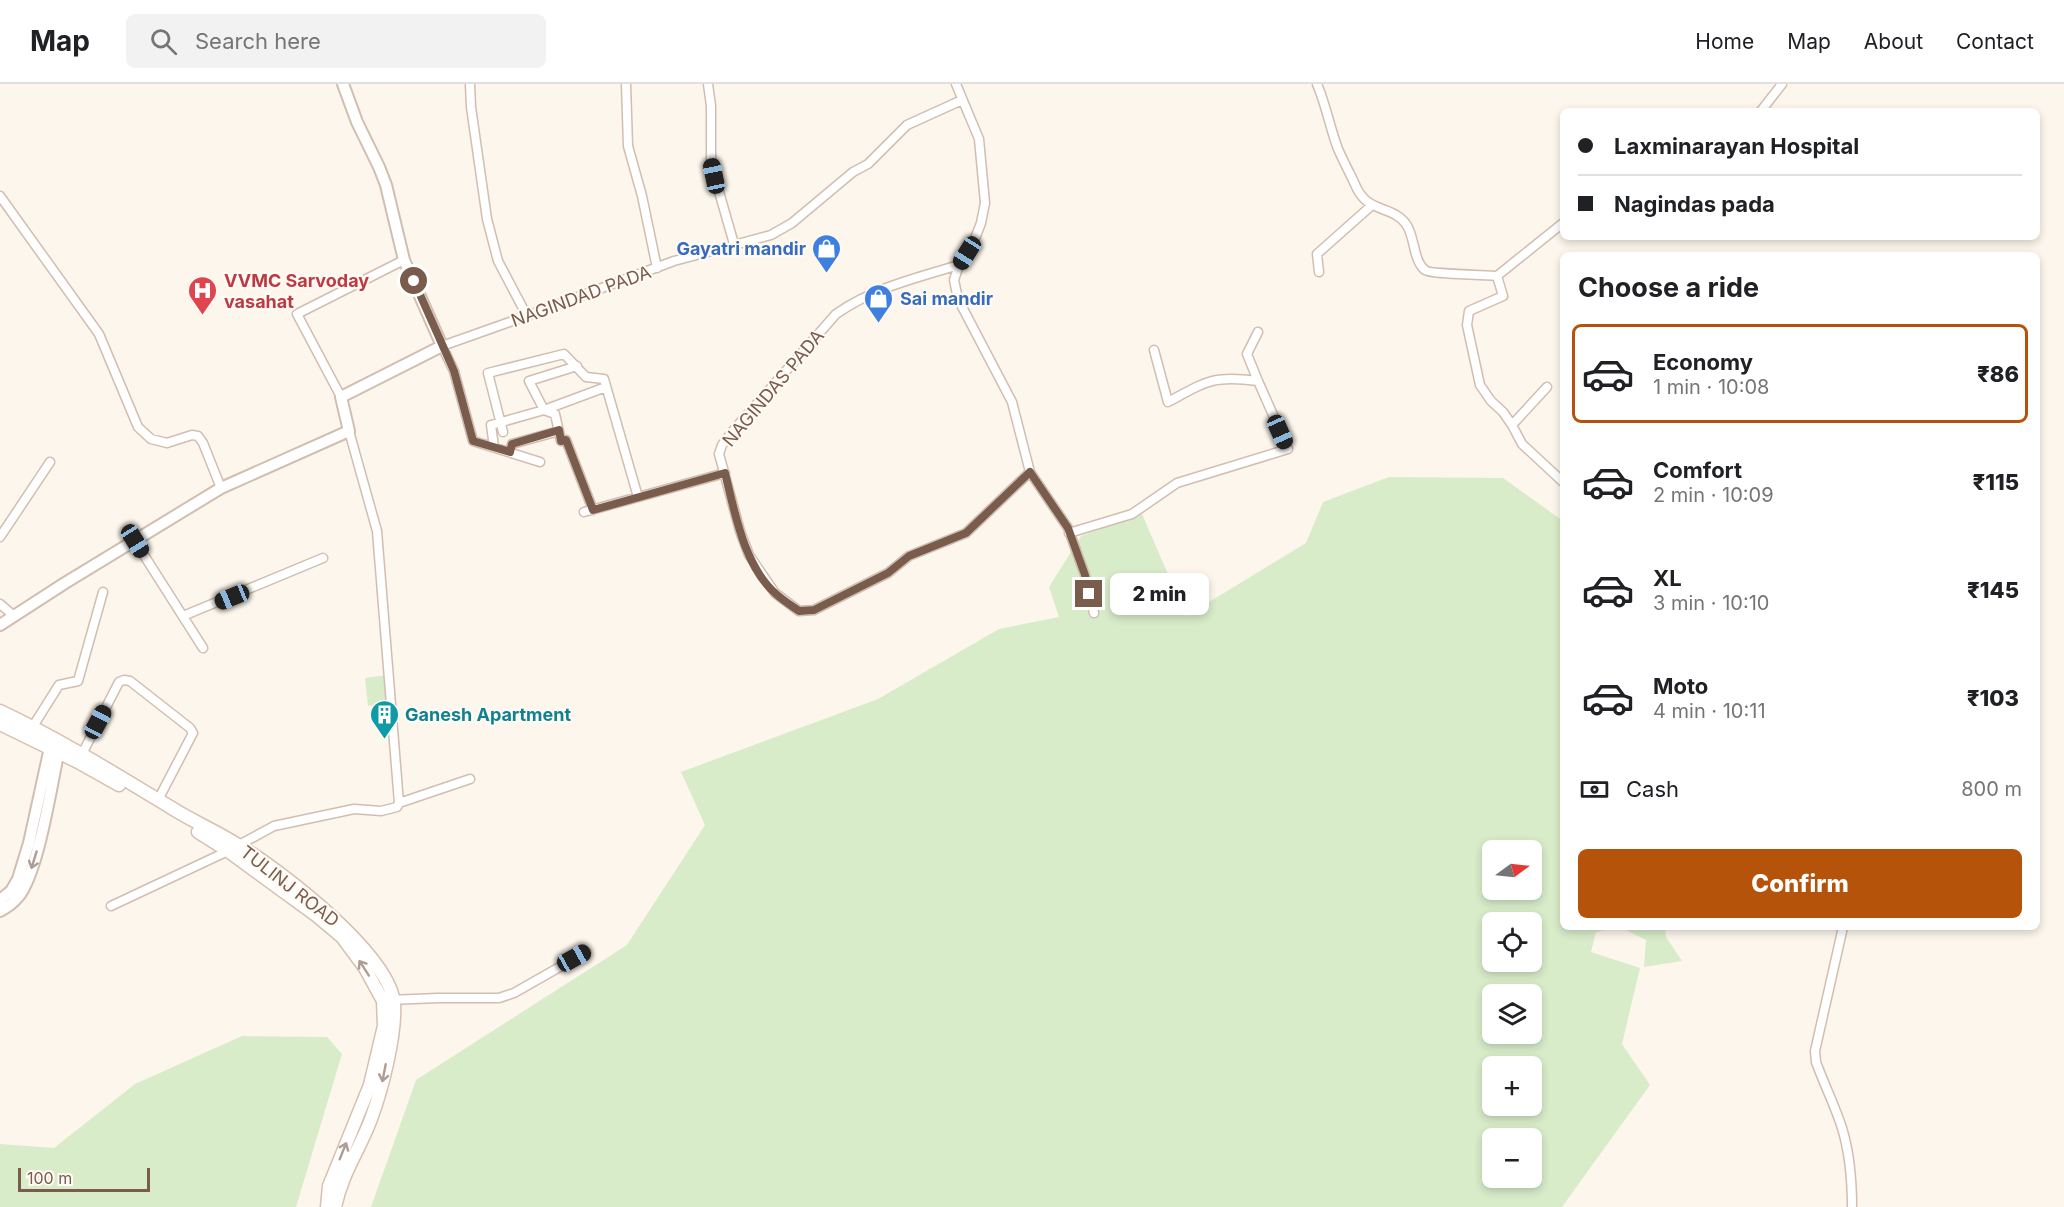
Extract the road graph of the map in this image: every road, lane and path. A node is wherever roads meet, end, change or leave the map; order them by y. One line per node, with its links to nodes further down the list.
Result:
1 (343, 84): 14 (street)
2 (470, 84): 19 (street)
3 (626, 84): 16 (street)
4 (708, 84): 13 (street)
5 (956, 84): 8 (street)
6 (1317, 84): 11 (street)
7 (1782, 84): 9 (street)
8 (962, 100): 13 (street, NAGINDAD PADA); 15 (street)
9 (1763, 108)
10 (0, 196): 40 (street)
11 (1371, 206): 17 (street); 18 (street)
12 (1560, 225): 18 (street)
13 (734, 244): 16 (street, NAGINDAD PADA)
14 (404, 260): 21 (street); 27 (street)
15 (959, 265): 37 (street); 38 (street, NAGINDAS PADA)
16 (657, 268): 19 (street, NAGINDAD PADA)
17 (1319, 273)
18 (1497, 276): 29 (street)
19 (527, 316): 21 (street, NAGINDAD PADA)
20 (1258, 332): 24 (street)
21 (442, 346): 27 (street); 33 (street)
22 (1154, 350): 24 (street)
23 (577, 366): 25 (street); 28 (street); 30 (street)
24 (1258, 381): 44 (street)
25 (606, 387): 28 (street); 41 (street)
26 (1548, 387): 29 (street)
27 (341, 397): 32 (street)
28 (544, 410): 30 (street); 31 (street)
29 (1512, 424): 39 (street)
30 (502, 427): 33 (street)
31 (559, 430): 34 (street); 42 (street)
32 (349, 431): 40 (street); 62 (street)
33 (494, 447): 34 (street)
34 (510, 452): 36 (street)
35 (50, 462): 45 (street)
36 (540, 462)
37 (1030, 472): 38 (street, NAGINDAS PADA); 44 (street)
38 (725, 473): 41 (street)
39 (1560, 479)
40 (221, 488): 46 (street)
41 (638, 497): 42 (street)
42 (593, 510): 43 (street)
43 (584, 512)
44 (1069, 533): 50 (street)
45 (0, 537)
46 (135, 541): 51 (street); 52 (street)
47 (323, 558): 52 (street)
48 (103, 592): 57 (street)
49 (0, 604): 51 (street)
50 (1094, 613)
51 (14, 616): 53 (street)
52 (183, 616): 54 (street)
53 (0, 625)
54 (203, 648)
55 (0, 711): 57 (main road, TULINJ ROAD)
56 (0, 724): 57 (main road, TULINJ ROAD)
57 (29, 731): 58 (main road, TULINJ ROAD)
58 (55, 745): 59 (main road, TULINJ ROAD); 64 (street); 66 (street, one-way to 66)
59 (80, 757): 61 (main road, TULINJ ROAD); 61 (street); 63 (main road, TULINJ ROAD)
60 (470, 779): 62 (street)
61 (158, 800): 63 (main road, TULINJ ROAD)
62 (399, 803): 63 (street)
63 (233, 848): 65 (street); 69 (main road, TULINJ ROAD)
64 (0, 900)
65 (111, 906)
66 (0, 911)
67 (1842, 930): 72 (street)
68 (586, 952): 69 (street)
69 (388, 1000): 70 (main road, TULINJ ROAD, one-way to 69); 71 (main road, one-way to 71)
70 (327, 1207)
71 (335, 1207)
72 (1852, 1207)

